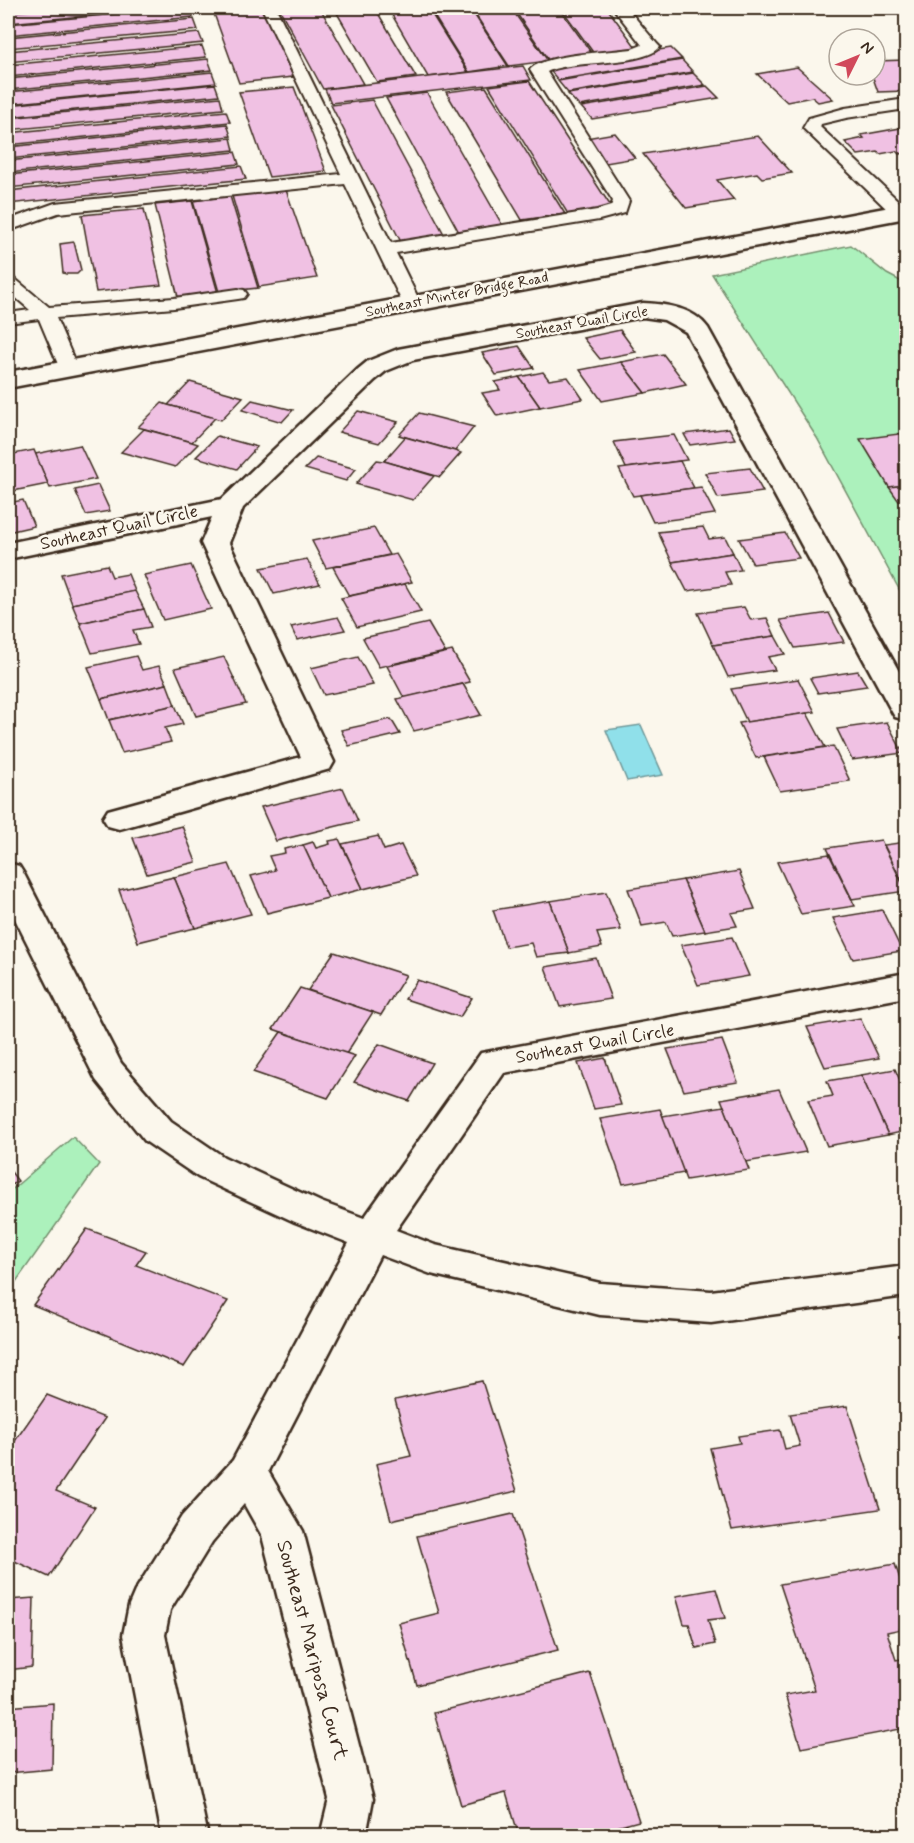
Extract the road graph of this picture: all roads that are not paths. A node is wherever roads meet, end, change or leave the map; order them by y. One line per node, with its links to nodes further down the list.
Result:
1 (269, 8): 4 (lane)
2 (620, 8): 7 (lane)
3 (906, 104): 5 (lane)
4 (351, 178): 6 (lane); 7 (lane)
5 (903, 211): 10 (street, Southeast Minter Bridge Road)
6 (8, 226)
7 (386, 249): 10 (lane)
8 (8, 282): 11 (lane)
9 (238, 294): 11 (lane)
10 (412, 304): 13 (street, Southeast Minter Bridge Road)
11 (45, 313): 12 (lane); 13 (lane)
12 (8, 318)
13 (69, 369): 14 (street, Southeast Minter Bridge Road)
14 (8, 380)
15 (231, 505): 16 (street, Southeast Quail Circle); 17 (street, Southeast Quail Circle); 18 (street, Southeast Quail Circle)
16 (8, 551)
17 (906, 710)
18 (118, 818)
19 (8, 874): 21 (street)
20 (906, 985): 21 (street, Southeast Quail Circle)
21 (371, 1237): 22 (street); 23 (street)
22 (906, 1281)
23 (247, 1472): 24 (street); 25 (street, Southeast Mariposa Court)
24 (185, 1836)
25 (343, 1836)

